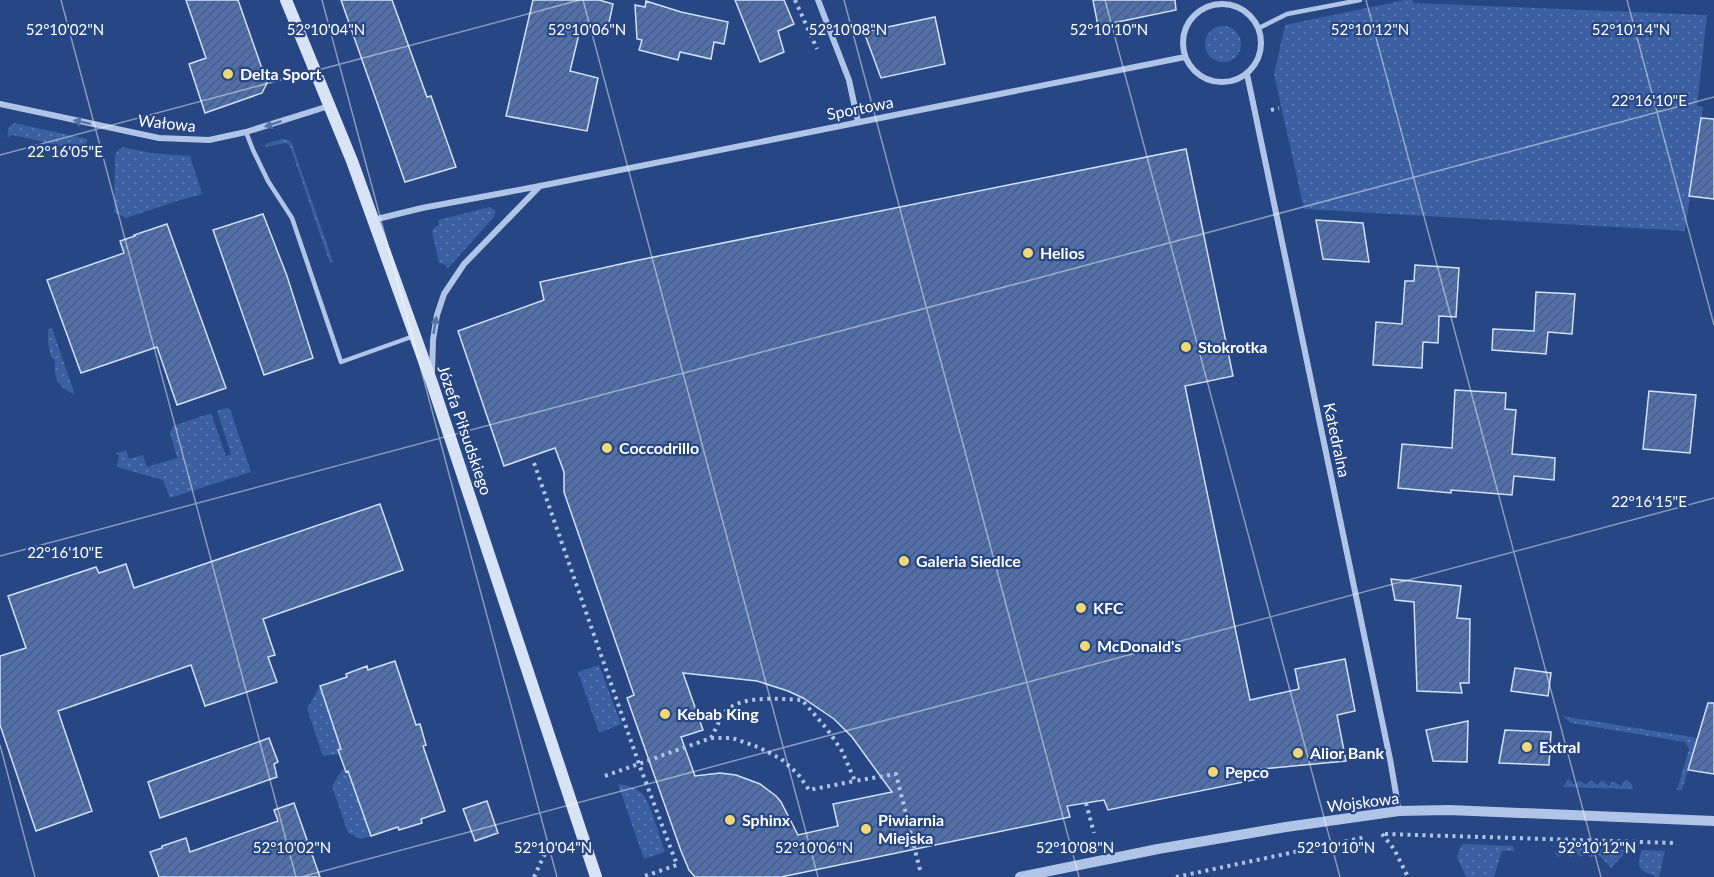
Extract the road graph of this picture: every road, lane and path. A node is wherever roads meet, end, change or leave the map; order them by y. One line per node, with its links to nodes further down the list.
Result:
1 (286, 0): 11 (main road, Józefa Piłsudskiego)
2 (795, 0): 7 (path)
3 (818, 0): 12 (street)
4 (1360, 0): 6 (lane)
5 (1216, 2): 6 (street); 8 (street)
6 (1259, 28): 9 (street)
7 (818, 53)
8 (1185, 57): 9 (street); 12 (street, Sportowa)
9 (1247, 74): 24 (street, Katedralna)
10 (0, 104): 13 (street, Wałowa, one-way to 10)
11 (329, 106): 13 (street, Wałowa, one-way to 13); 15 (main road, Józefa Piłsudskiego)
12 (858, 122): 14 (street, Sportowa)
13 (246, 132): 16 (lane)
14 (540, 186): 15 (street, Sportowa); 17 (street, one-way to 14)
15 (373, 220): 16 (main road, Józefa Piłsudskiego)
16 (415, 335): 17 (main road, Józefa Piłsudskiego)
17 (432, 383): 32 (main road, Józefa Piłsudskiego)
18 (534, 463): 20 (path)
19 (711, 738): 20 (path); 22 (path); 22 (path)
20 (639, 764): 21 (path); 33 (path)
21 (605, 776)
22 (855, 781): 30 (path)
23 (1086, 803): 26 (path)
24 (1399, 811): 25 (street, Wojskowa); 34 (street, Wojskowa)
25 (1714, 821)
26 (1094, 833)
27 (1370, 836): 35 (path)
28 (1675, 843): 36 (path)
29 (548, 847): 31 (path)
30 (920, 870)
31 (534, 877)
32 (596, 877)
33 (642, 877)
34 (1020, 877)
35 (1176, 877)
36 (1408, 877)

